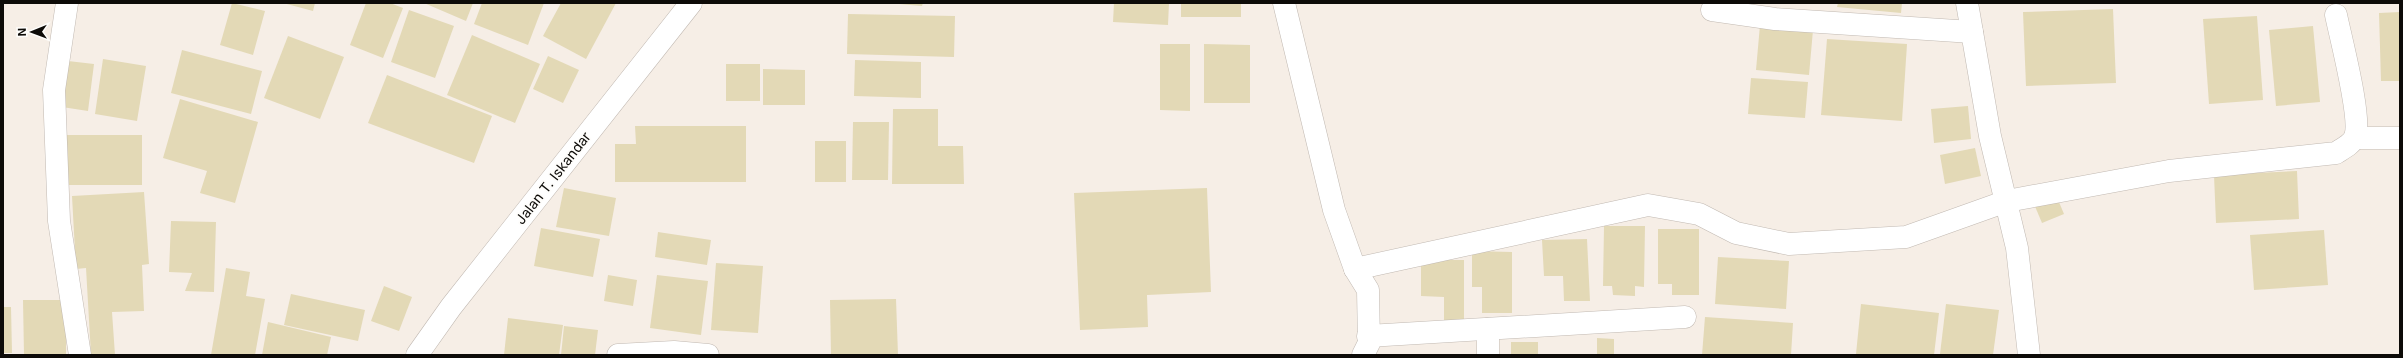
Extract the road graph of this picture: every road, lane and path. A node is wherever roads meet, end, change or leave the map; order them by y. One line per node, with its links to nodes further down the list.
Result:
1 (67, 3): 15 (street)
2 (691, 3): 16 (street, Jalan T. Iskandar)
3 (1284, 3): 11 (street)
4 (1967, 3): 7 (street)
5 (1712, 10): 7 (street)
6 (2336, 16): 8 (street)
7 (1972, 32): 10 (street)
8 (2355, 138): 9 (street); 10 (street)
9 (2400, 138)
10 (2007, 201): 11 (street); 20 (street)
11 (1355, 269): 14 (street)
12 (1685, 317): 13 (street)
13 (1488, 329): 14 (street); 19 (street)
14 (1366, 346)
15 (80, 355)
16 (417, 355)
17 (618, 355): 18 (street)
18 (708, 355)
19 (1488, 355)
20 (2029, 355)

